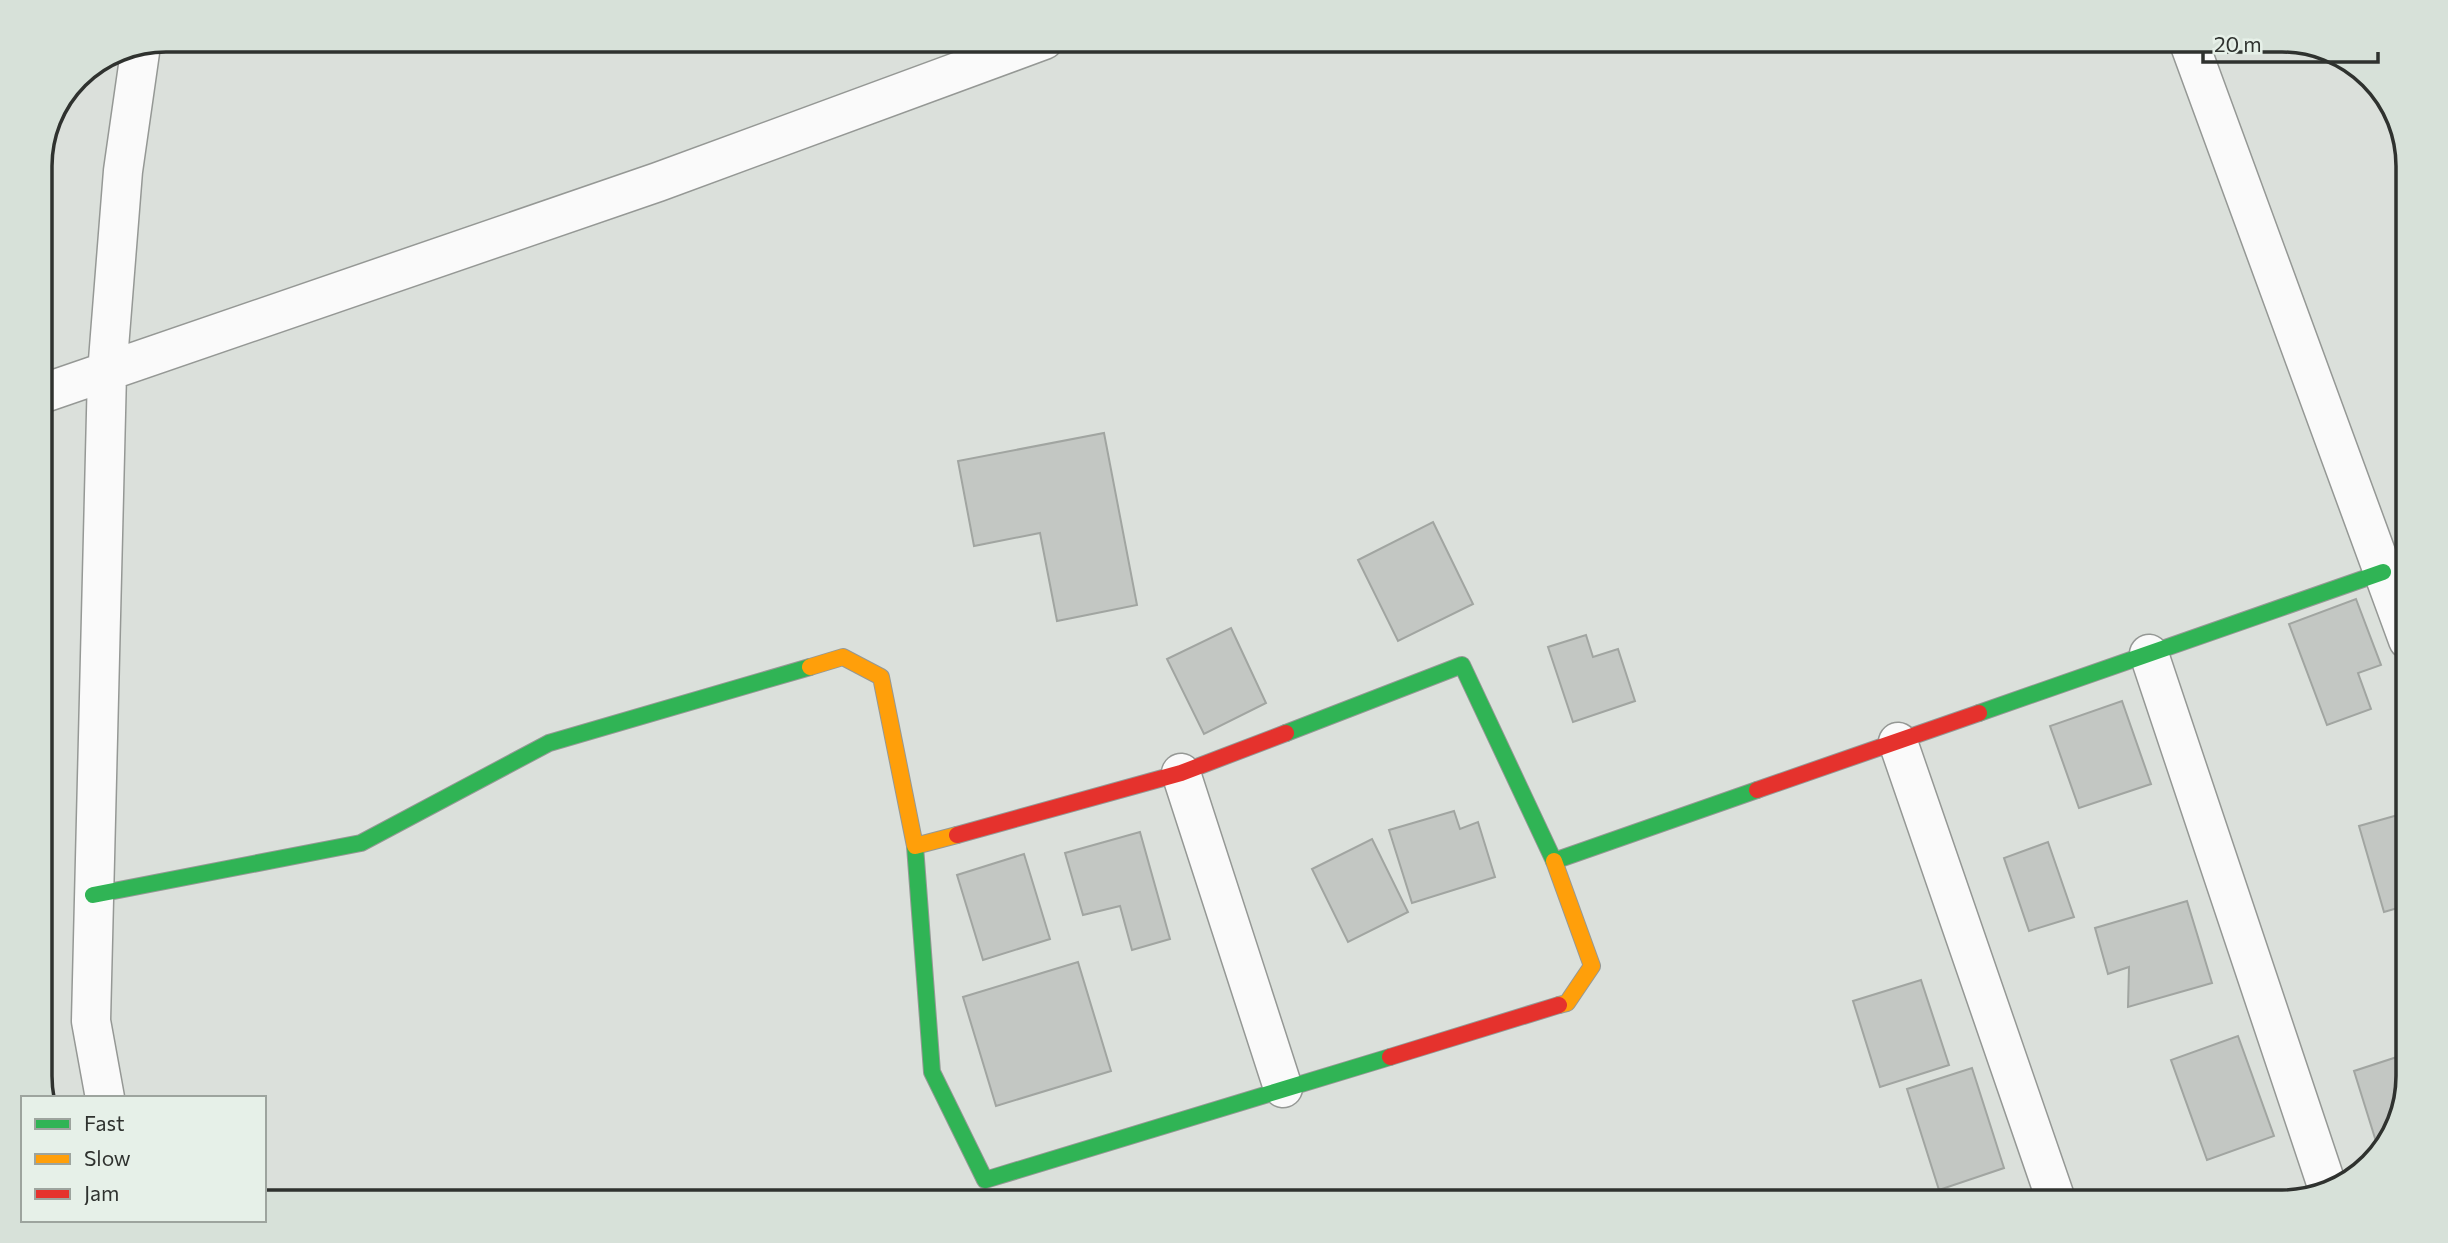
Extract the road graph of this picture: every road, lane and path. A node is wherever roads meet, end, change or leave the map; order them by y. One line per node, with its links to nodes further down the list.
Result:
1 (1011, 52): 4 (street)
2 (2192, 52): 6 (street)
3 (139, 56): 4 (street)
4 (107, 373): 5 (street); 13 (street)
5 (53, 390)
6 (2383, 572): 7 (street); 8 (street)
7 (2395, 606)
8 (2149, 654): 9 (street); 16 (street)
9 (1898, 742): 12 (street); 19 (street)
10 (1181, 773): 11 (street); 12 (street); 14 (street)
11 (915, 846): 13 (street); 17 (street)
12 (1554, 861): 14 (street)
13 (93, 895): 15 (street)
14 (1283, 1088): 18 (street)
15 (105, 1096)
16 (2325, 1181)
17 (987, 1190)
18 (990, 1190)
19 (2053, 1190)

